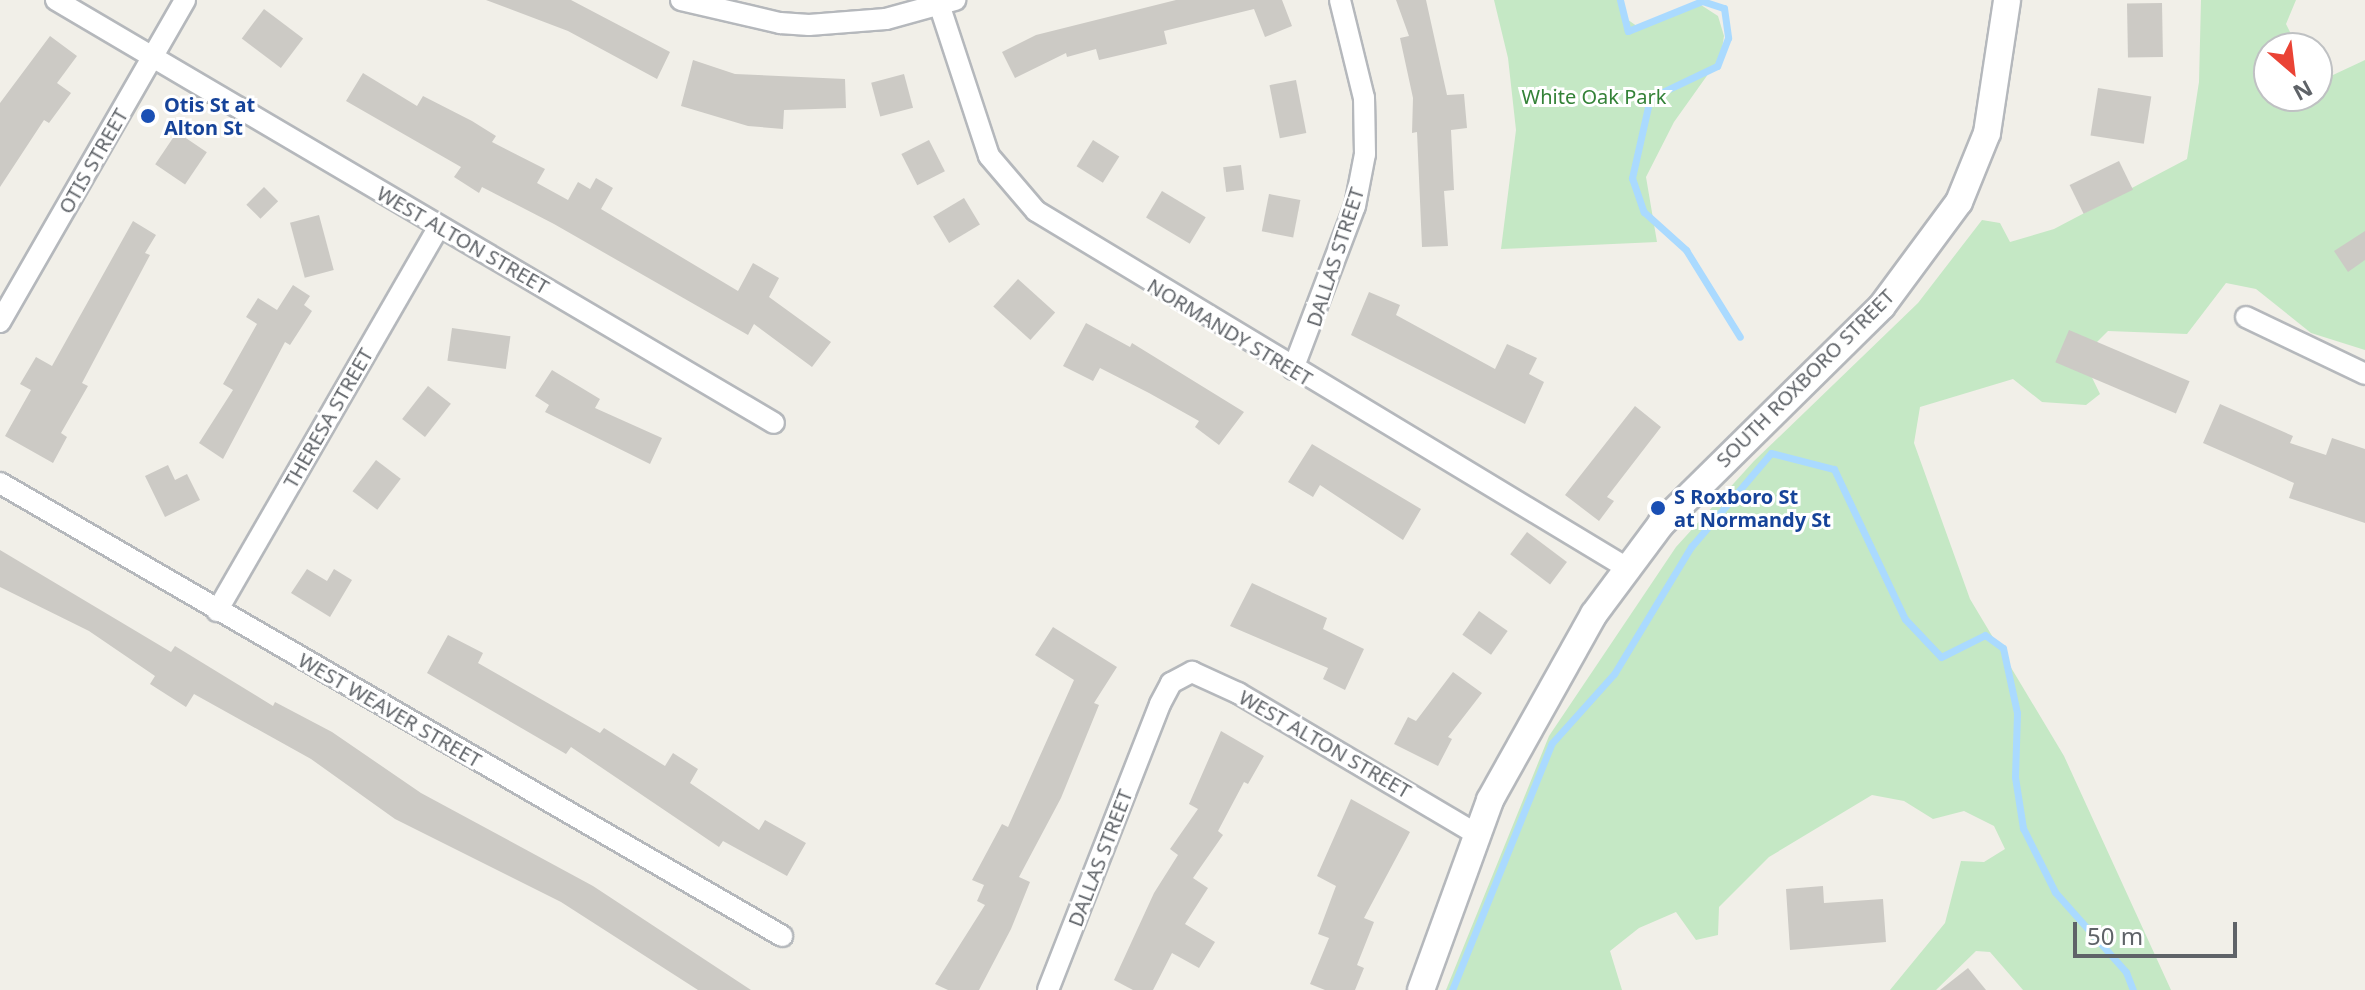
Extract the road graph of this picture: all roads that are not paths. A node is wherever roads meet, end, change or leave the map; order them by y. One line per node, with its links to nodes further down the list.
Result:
1 (56, 0): 7 (street, WEST ALTON STREET)
2 (185, 0): 7 (street, OTIS STREET)
3 (681, 0): 6 (street)
4 (1340, 0): 11 (street, DALLAS STREET)
5 (2007, 0): 15 (street, SOUTH ROXBORO STREET)
6 (947, 2): 11 (street, NORMANDY STREET)
7 (152, 57): 8 (street, WEST ALTON STREET); 10 (street, OTIS STREET)
8 (439, 226): 13 (street, WEST ALTON STREET); 16 (street, THERESA STREET)
9 (2246, 317): 12 (street)
10 (0, 322)
11 (1293, 369): 15 (street, NORMANDY STREET)
12 (2365, 374)
13 (774, 423)
14 (0, 483): 16 (street, WEST WEAVER STREET)
15 (1627, 568): 18 (street, SOUTH ROXBORO STREET)
16 (217, 611): 19 (street, WEST WEAVER STREET)
17 (1171, 683): 18 (street, WEST ALTON STREET); 20 (street, DALLAS STREET)
18 (1476, 834): 21 (street, SOUTH ROXBORO STREET)
19 (782, 936)
20 (1048, 990)
21 (1421, 990)

